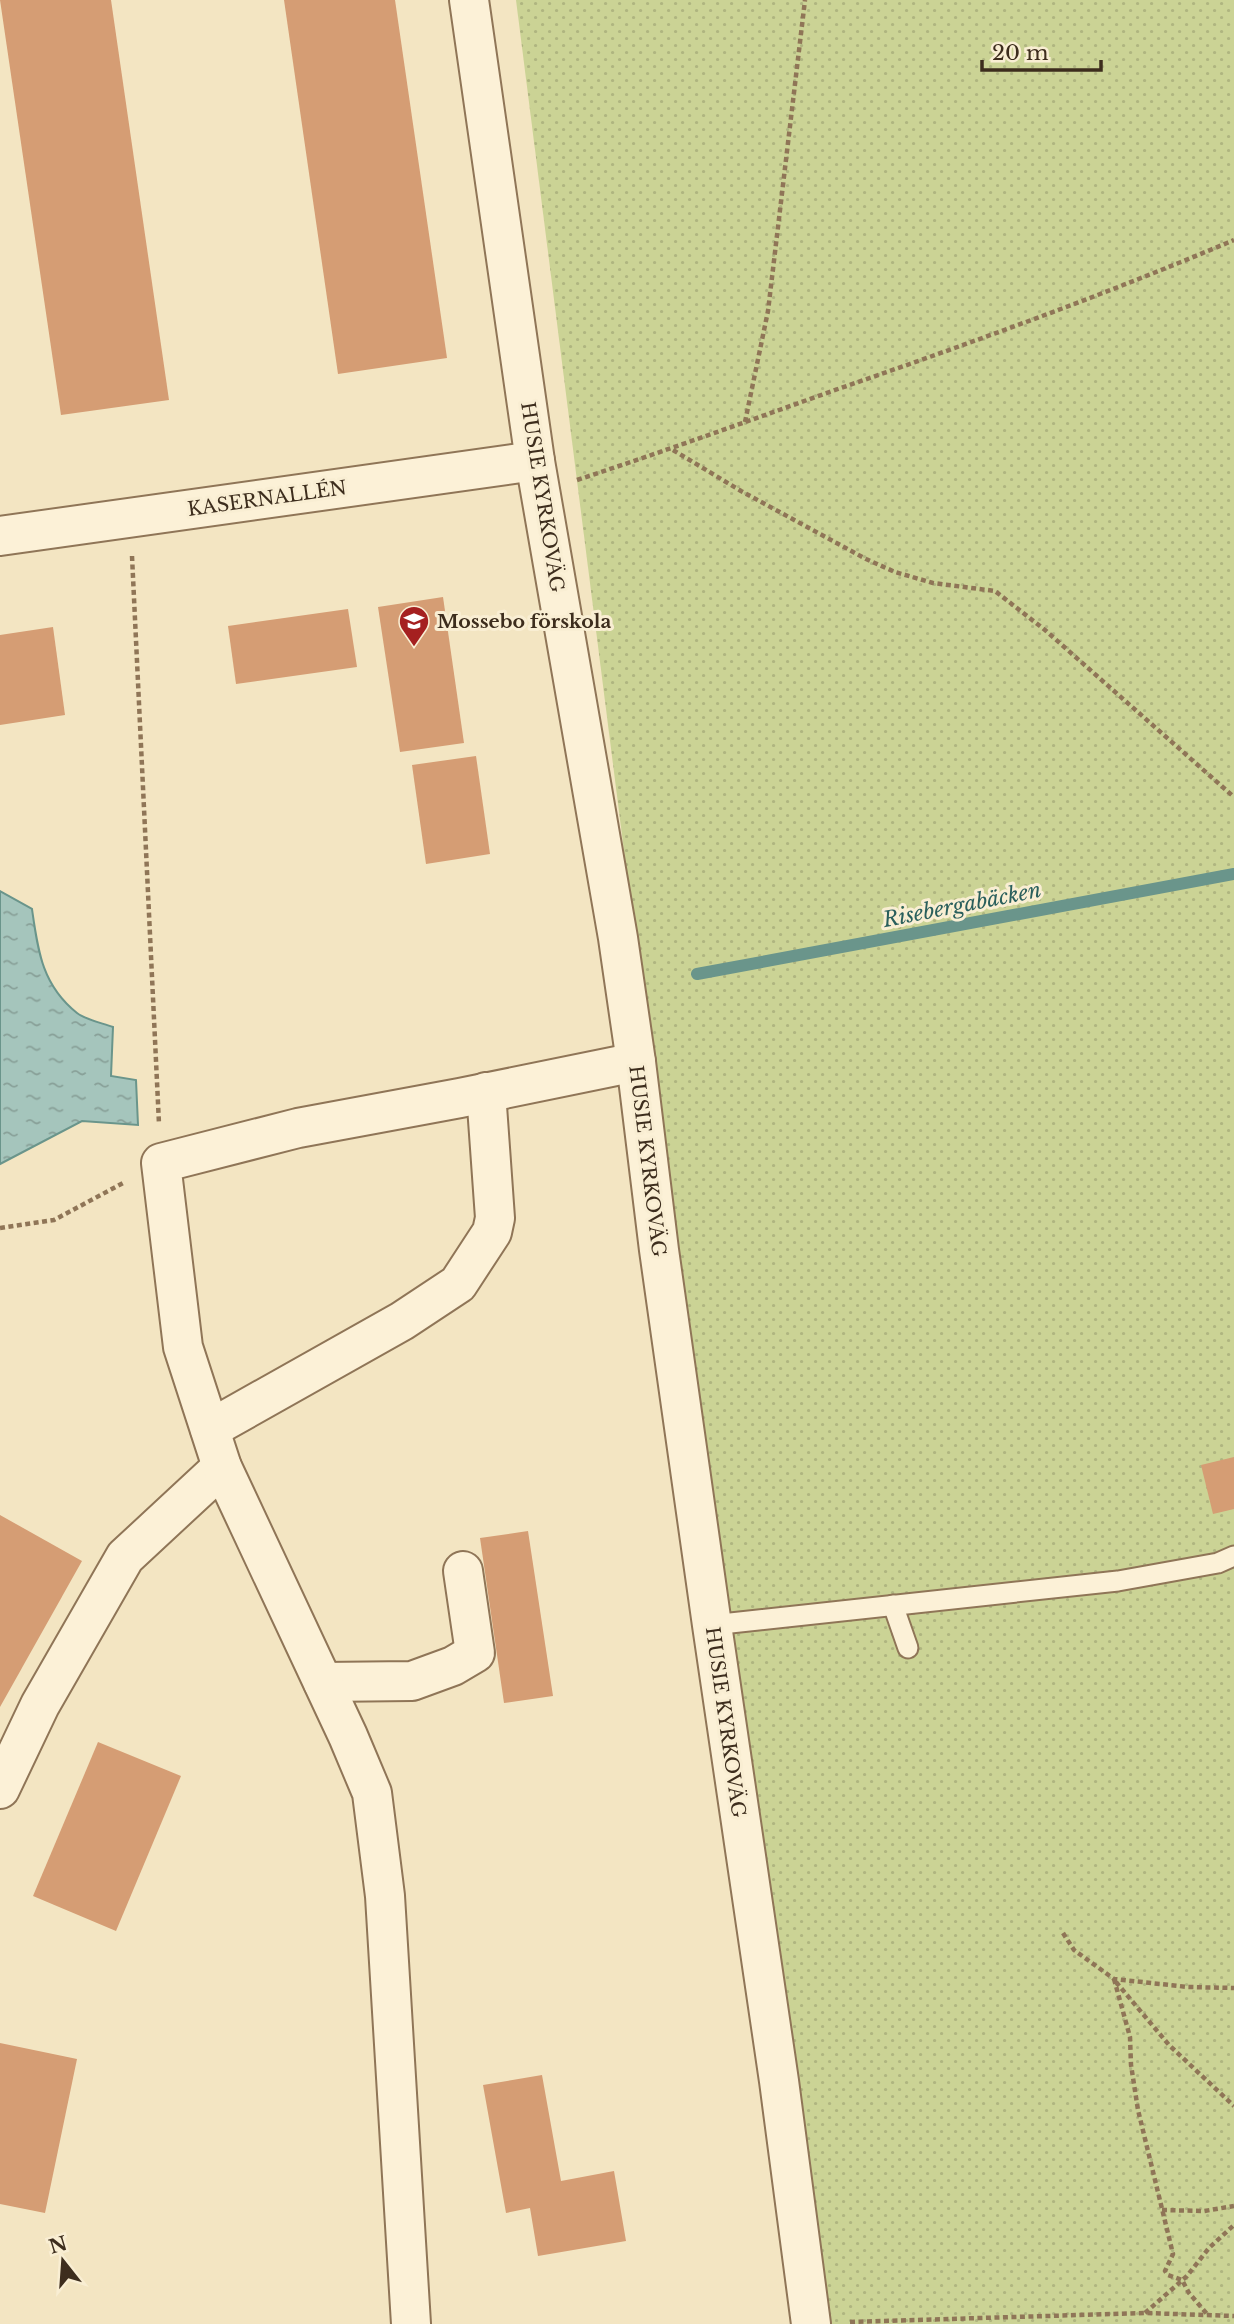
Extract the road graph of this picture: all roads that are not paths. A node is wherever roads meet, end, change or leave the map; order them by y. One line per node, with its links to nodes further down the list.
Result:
1 (469, 0): 2 (street, HUSIE KYRKOVÄG)
2 (538, 476): 3 (street, KASERNALLÉN); 4 (street, HUSIE KYRKOVÄG)
3 (0, 536)
4 (636, 1062): 5 (street); 11 (street, HUSIE KYRKOVÄG)
5 (486, 1092): 6 (street); 6 (street)
6 (210, 1429): 7 (street)
7 (222, 1467): 13 (street); 14 (street)
8 (1234, 1556): 10 (lane)
9 (463, 1572): 13 (street)
10 (893, 1605): 11 (lane); 12 (lane)
11 (712, 1625): 16 (street, HUSIE KYRKOVÄG)
12 (908, 1648)
13 (323, 1682): 15 (street)
14 (0, 1789)
15 (411, 2324)
16 (811, 2324)

